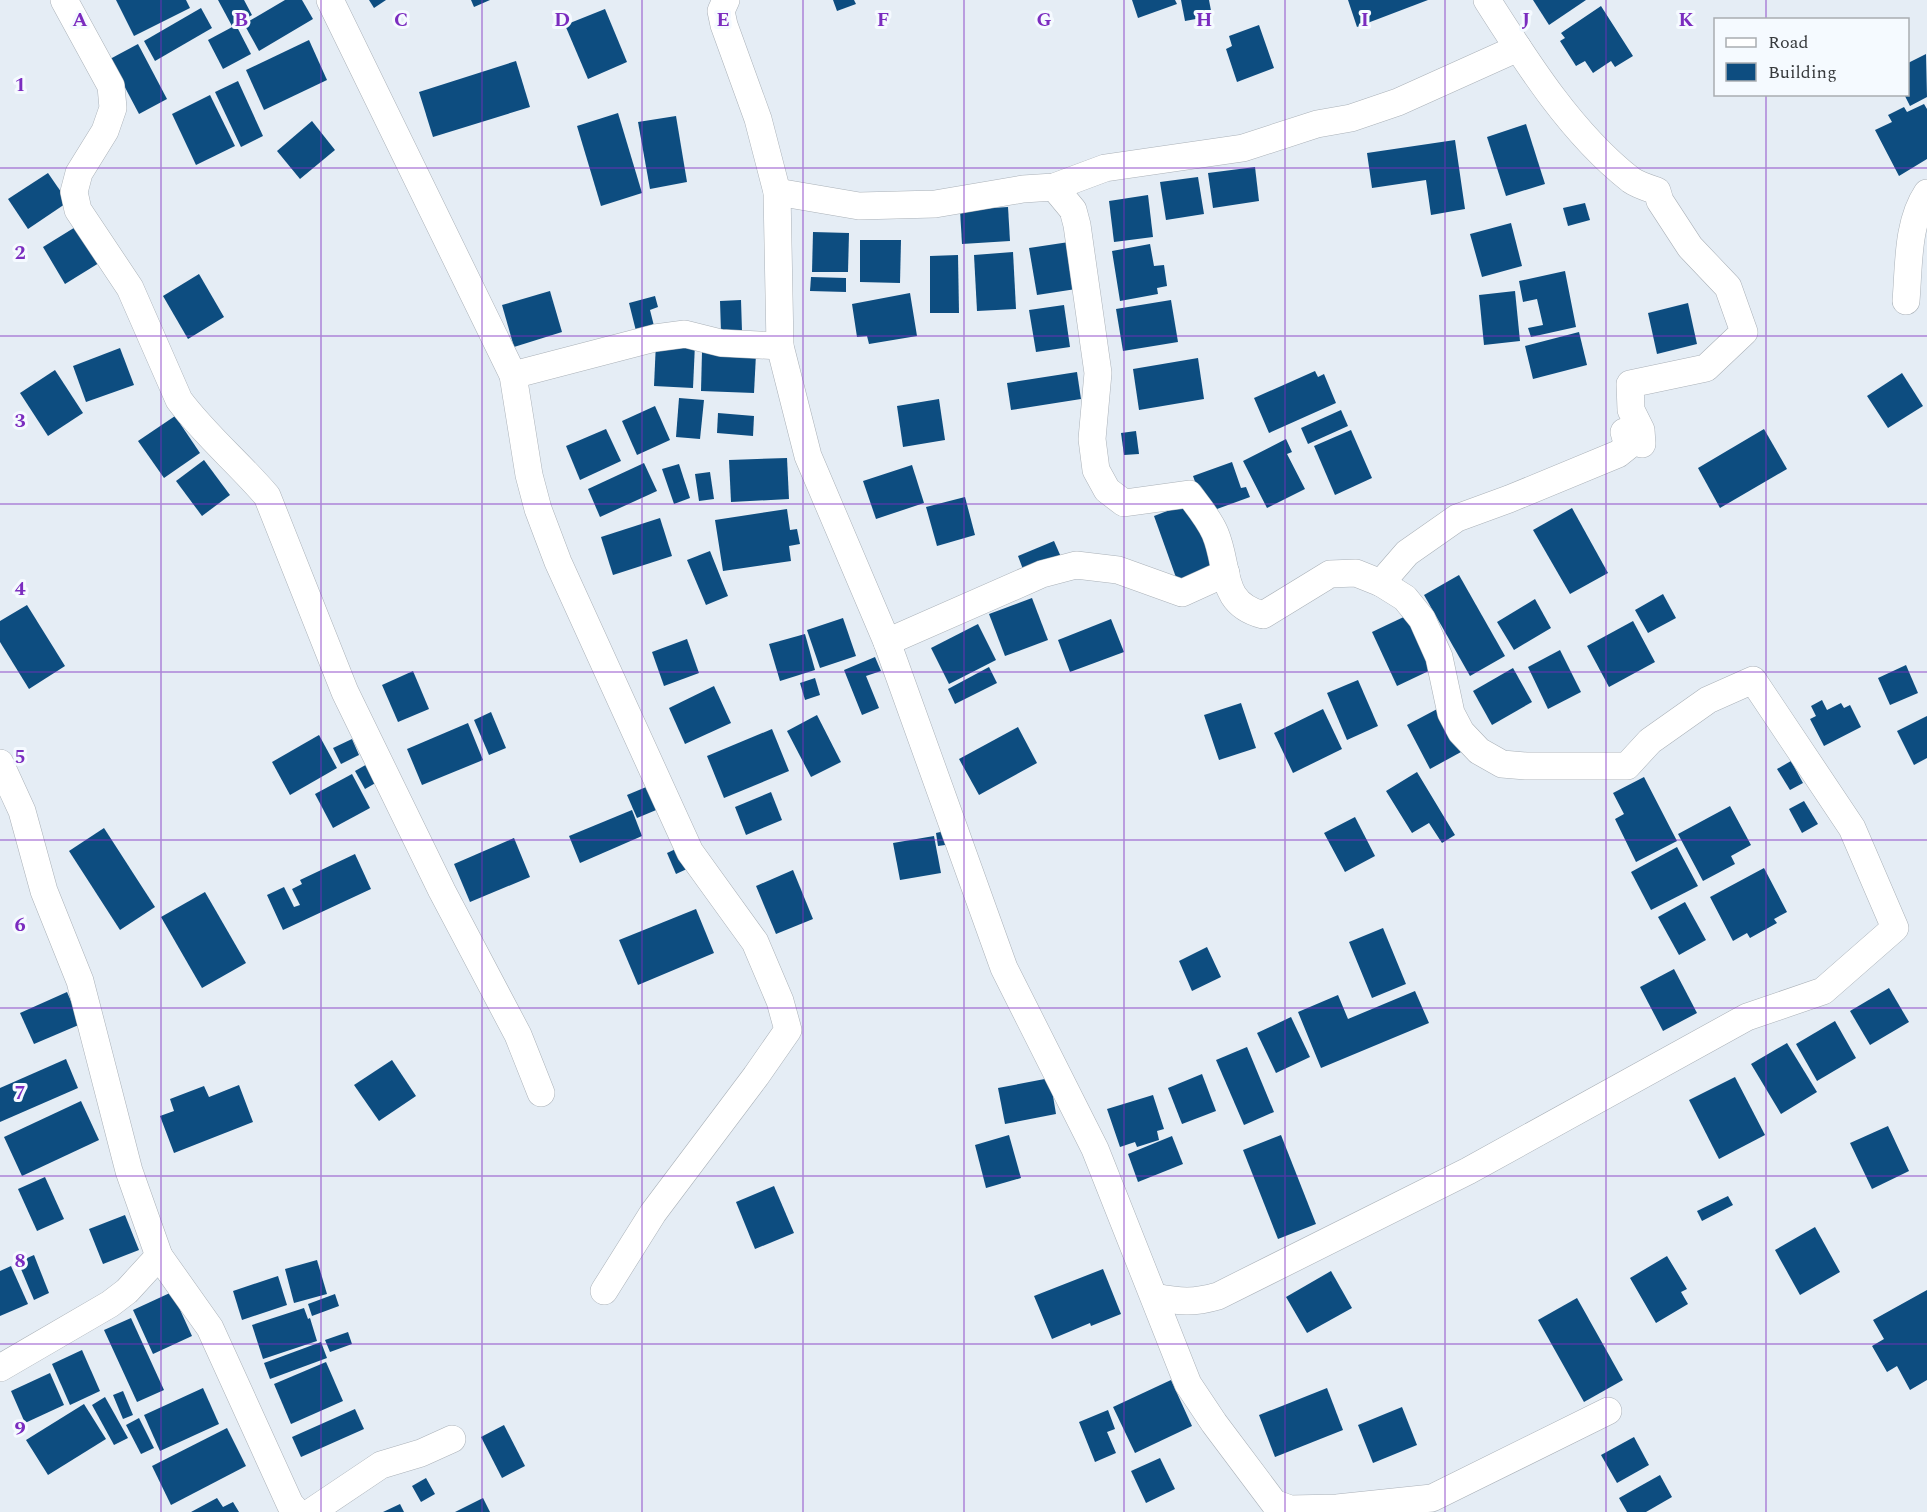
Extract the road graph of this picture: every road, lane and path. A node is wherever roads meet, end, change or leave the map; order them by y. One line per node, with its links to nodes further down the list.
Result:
1 (63, 0): 16 (street)
2 (330, 0): 11 (street)
3 (726, 0): 7 (street)
4 (1487, 0): 5 (street)
5 (1518, 48): 6 (street); 13 (street)
6 (1054, 187): 7 (street); 12 (street)
7 (777, 192): 10 (street)
8 (1927, 193): 9 (street)
9 (1906, 301)
10 (780, 346): 11 (street); 14 (street)
11 (513, 375): 18 (street)
12 (1226, 573): 13 (street); 14 (street)
13 (1381, 583): 19 (street)
14 (887, 642): 19 (street)
15 (0, 763): 17 (street)
16 (541, 1093)
17 (159, 1256): 20 (street); 23 (street)
18 (604, 1291)
19 (1155, 1297): 21 (street)
20 (0, 1368)
21 (1608, 1411)
22 (452, 1439): 24 (street)
23 (297, 1512)
24 (311, 1512)

